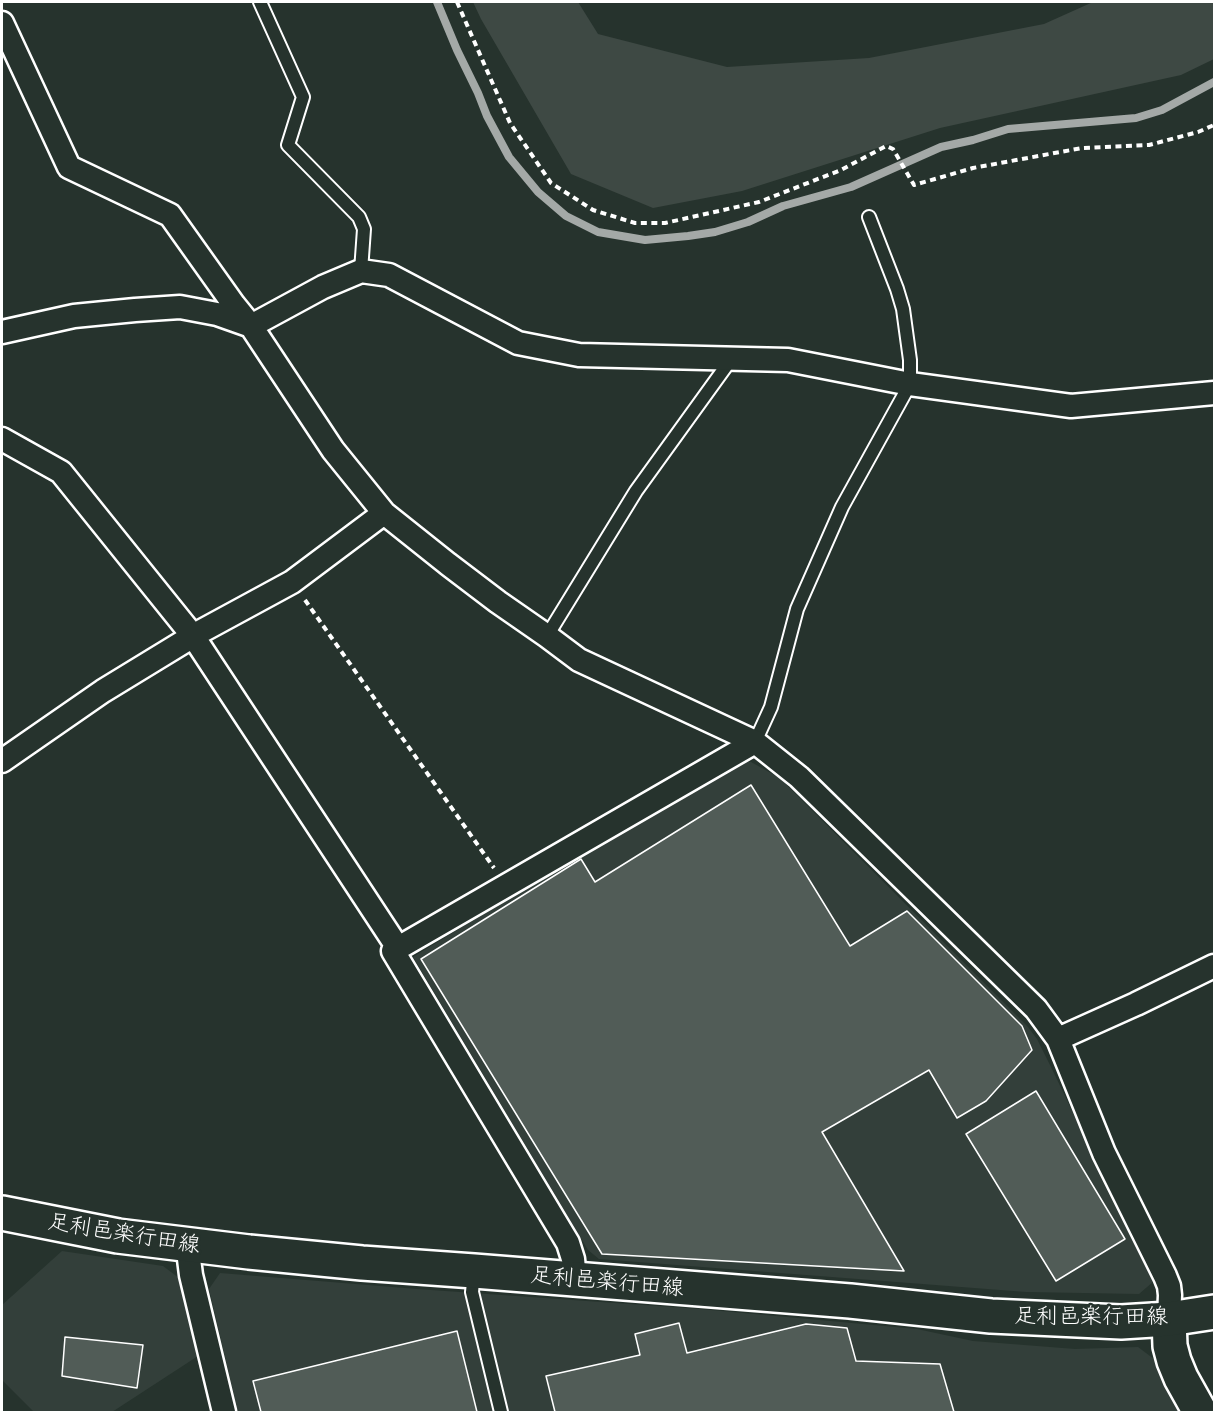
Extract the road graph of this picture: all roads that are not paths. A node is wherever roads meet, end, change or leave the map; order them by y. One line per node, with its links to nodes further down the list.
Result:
1 (260, 2): 4 (lane)
2 (2, 23): 5 (street)
3 (869, 217): 8 (lane)
4 (361, 271): 5 (street); 7 (street)
5 (251, 326): 6 (street); 11 (street)
6 (2, 332)
7 (732, 358): 8 (street); 13 (lane)
8 (910, 384): 9 (street); 14 (lane)
9 (1215, 393)
10 (2, 439): 12 (street)
11 (384, 513): 12 (street); 13 (street)
12 (193, 636): 15 (street); 16 (street)
13 (547, 636): 14 (street)
14 (755, 741): 16 (street); 18 (street)
15 (2, 761)
16 (398, 948): 22 (street)
17 (1215, 966): 18 (street)
18 (1059, 1039): 24 (street)
19 (2, 1213): 20 (main road, 足利邑楽行田線)
20 (190, 1245): 21 (main road, 足利邑楽行田線); 25 (street)
21 (474, 1271): 22 (main road, 足利邑楽行田線); 26 (lane)
22 (575, 1279): 24 (main road, 足利邑楽行田線)
23 (1215, 1312): 24 (main road, 足利邑楽行田線)
24 (1169, 1319): 27 (main road)
25 (224, 1413)
26 (501, 1413)
27 (1200, 1413)

